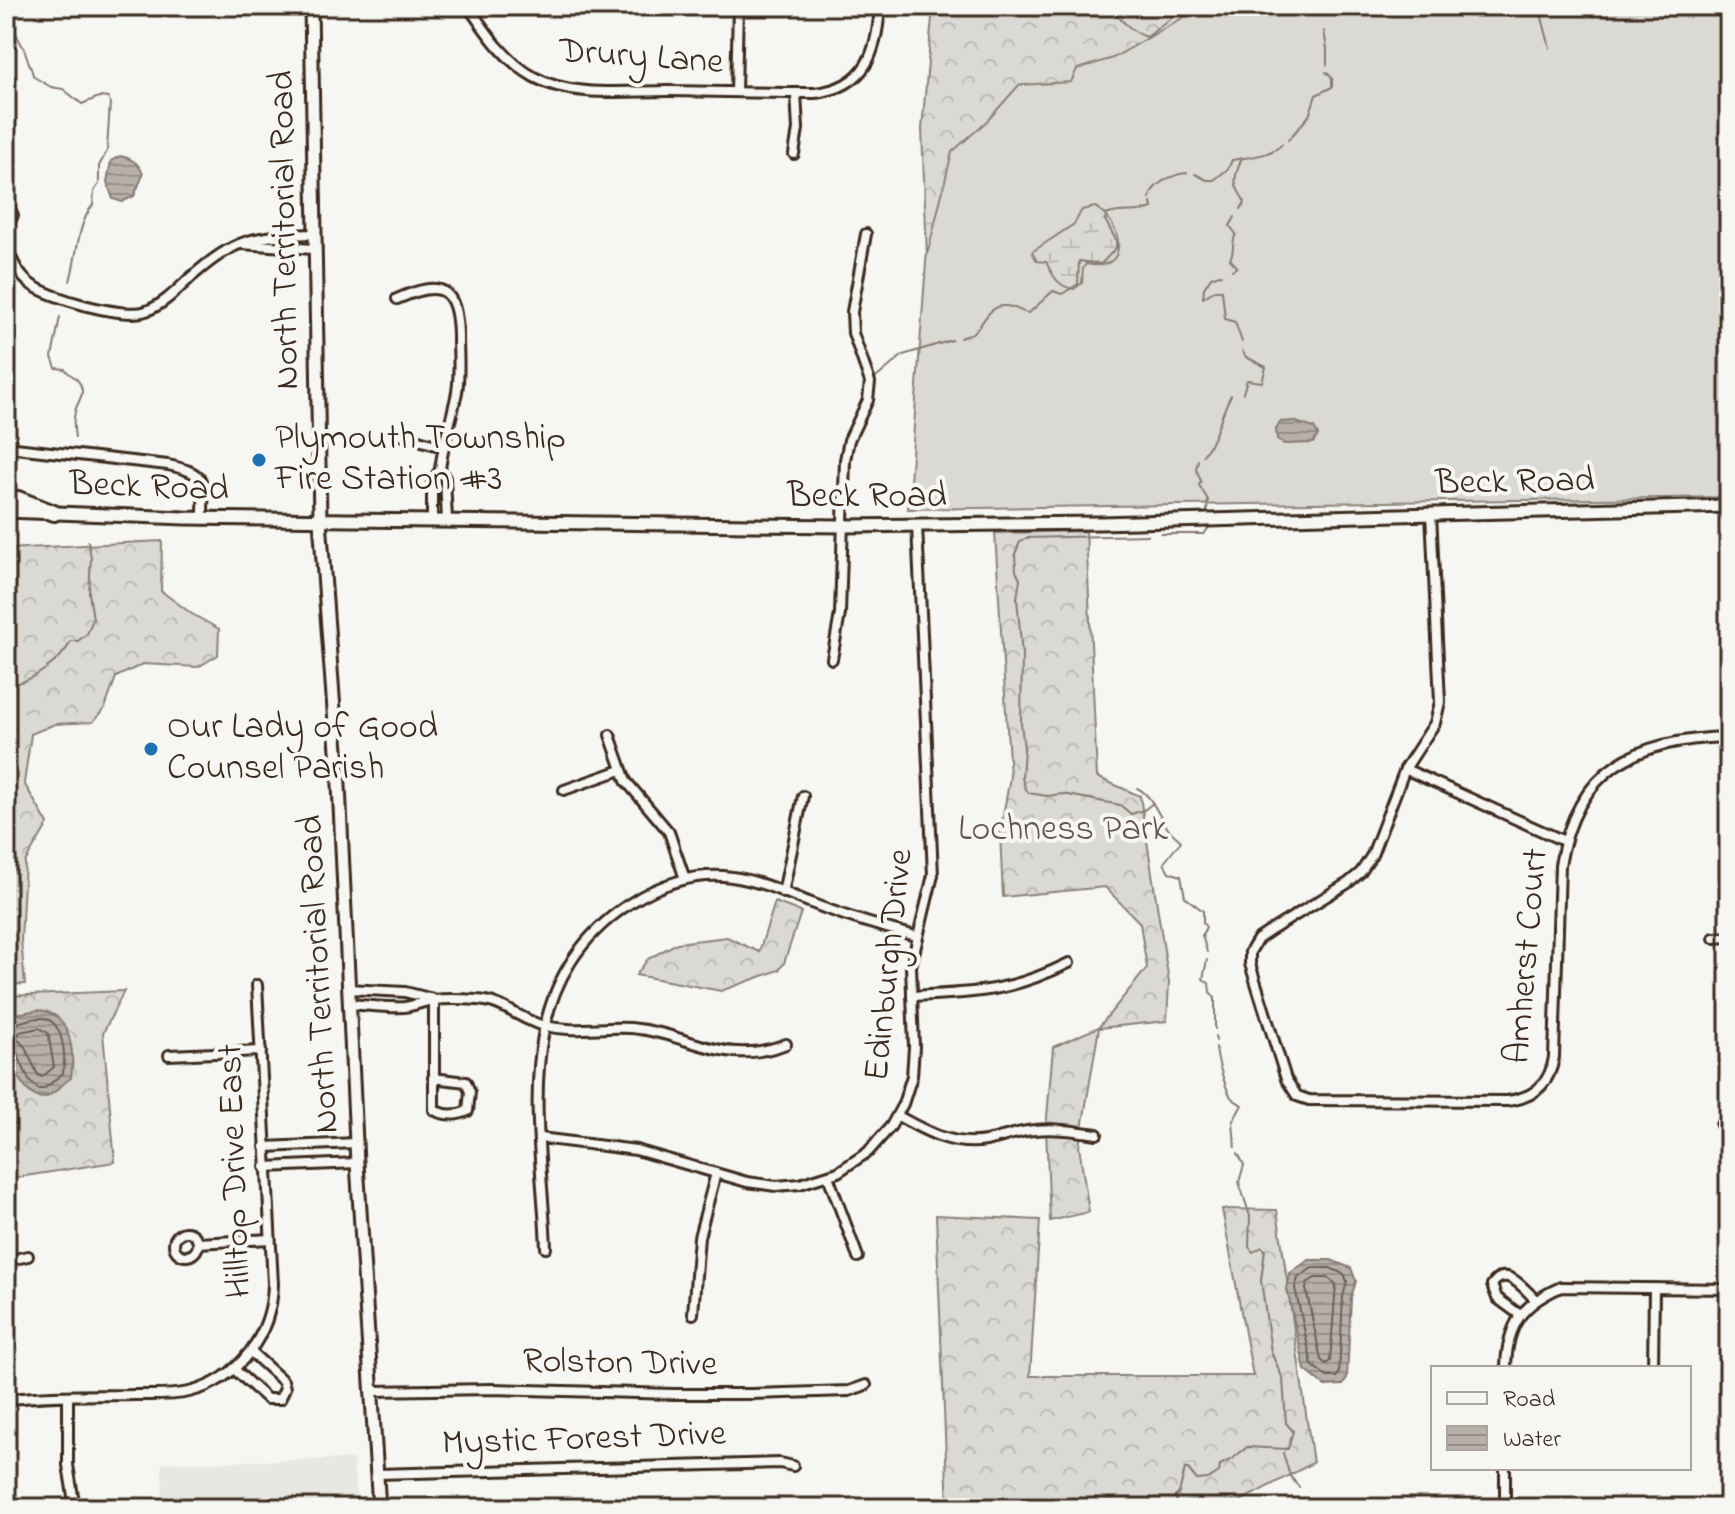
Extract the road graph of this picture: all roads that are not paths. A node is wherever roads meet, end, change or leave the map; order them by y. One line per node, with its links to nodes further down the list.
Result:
1 (311, 6): 10 (main road, North Territorial Road)
2 (468, 6): 5 (street, Drury Lane)
3 (738, 6): 5 (street)
4 (880, 6): 6 (street, Drury Lane)
5 (736, 92): 6 (street, Drury Lane)
6 (796, 93): 7 (street)
7 (794, 154)
8 (6, 203): 9 (street)
9 (6, 230)
10 (313, 234): 13 (street); 14 (main road, North Territorial Road)
11 (866, 234): 30 (street)
12 (6, 240): 13 (street)
13 (237, 243): 14 (street)
14 (313, 249): 26 (main road, North Territorial Road)
15 (397, 299): 18 (street)
16 (401, 435): 18 (street)
17 (6, 447): 25 (street)
18 (443, 447): 19 (street)
19 (440, 470): 27 (street); 28 (street)
20 (6, 498): 23 (highway)
21 (1729, 506): 24 (main road, Beck Road)
22 (6, 511): 23 (main road, Beck Road)
23 (54, 513): 25 (main road, Beck Road)
24 (1431, 513): 29 (main road, Beck Road); 34 (street, Amherst Court)
25 (203, 518): 26 (main road, Beck Road)
26 (320, 520): 27 (main road, Beck Road); 46 (main road, North Territorial Road)
27 (432, 520): 28 (main road, Beck Road)
28 (447, 520): 30 (main road, Beck Road)
29 (917, 525): 30 (main road, Beck Road); 41 (street, Edinburgh Drive)
30 (843, 526): 31 (street)
31 (832, 659)
32 (610, 735): 35 (street)
33 (1729, 737): 38 (street, Amherst Court)
34 (1405, 769): 38 (street); 38 (street, Amherst Court)
35 (621, 770): 36 (street); 39 (street)
36 (564, 790)
37 (803, 796): 40 (street)
38 (1564, 841)
39 (685, 879): 40 (street); 50 (street)
40 (783, 893): 41 (street)
41 (916, 936): 47 (street, Edinburgh Drive)
42 (1729, 937): 43 (street)
43 (1714, 938)
44 (1069, 963): 47 (street)
45 (257, 985): 52 (street, Hilltop Drive East)
46 (348, 989): 48 (street); 49 (main road, North Territorial Road)
47 (912, 996): 55 (street, Edinburgh Drive)
48 (434, 1000): 49 (street); 50 (street); 54 (street)
49 (349, 1004): 58 (main road, North Territorial Road)
50 (543, 1026): 51 (street); 57 (street)
51 (786, 1044)
52 (261, 1051): 53 (street); 59 (street, Hilltop Drive East)
53 (169, 1055)
54 (433, 1078): 54 (street)
55 (898, 1116): 56 (street); 63 (street, Edinburgh Drive)
56 (1097, 1134)
57 (540, 1138): 62 (street, Edinburgh Drive); 66 (street)
58 (356, 1143): 59 (street); 60 (main road, North Territorial Road)
59 (265, 1147): 61 (street, Hilltop Drive East)
60 (357, 1163): 61 (street); 80 (main road, North Territorial Road)
61 (265, 1167): 64 (street, Hilltop Drive East)
62 (716, 1173): 63 (street, Edinburgh Drive); 73 (street)
63 (828, 1176): 68 (street)
64 (270, 1239): 65 (street); 75 (street, Hilltop Drive East)
65 (198, 1243)
66 (546, 1248)
67 (28, 1256): 69 (street)
68 (858, 1257)
69 (6, 1261)
70 (1654, 1288): 71 (street); 72 (street); 77 (street)
71 (1729, 1289)
72 (1536, 1300): 74 (street); 74 (street)
73 (693, 1314)
74 (1520, 1315): 76 (street)
75 (251, 1352): 78 (street, Hilltop Drive East); 78 (street, Hilltop Drive East)
76 (1506, 1366)
77 (1653, 1366)
78 (234, 1369): 81 (street, Hilltop Drive East)
79 (866, 1385): 80 (street, Rolston Drive)
80 (372, 1391): 85 (main road, North Territorial Road)
81 (68, 1397): 82 (street, Hilltop Drive East); 86 (street)
82 (6, 1400)
83 (793, 1466): 85 (street, Mystic Forest Drive)
84 (1505, 1470): 88 (street)
85 (377, 1474): 87 (main road, North Territorial Road)
86 (75, 1508)
87 (379, 1508)
88 (1505, 1508)

